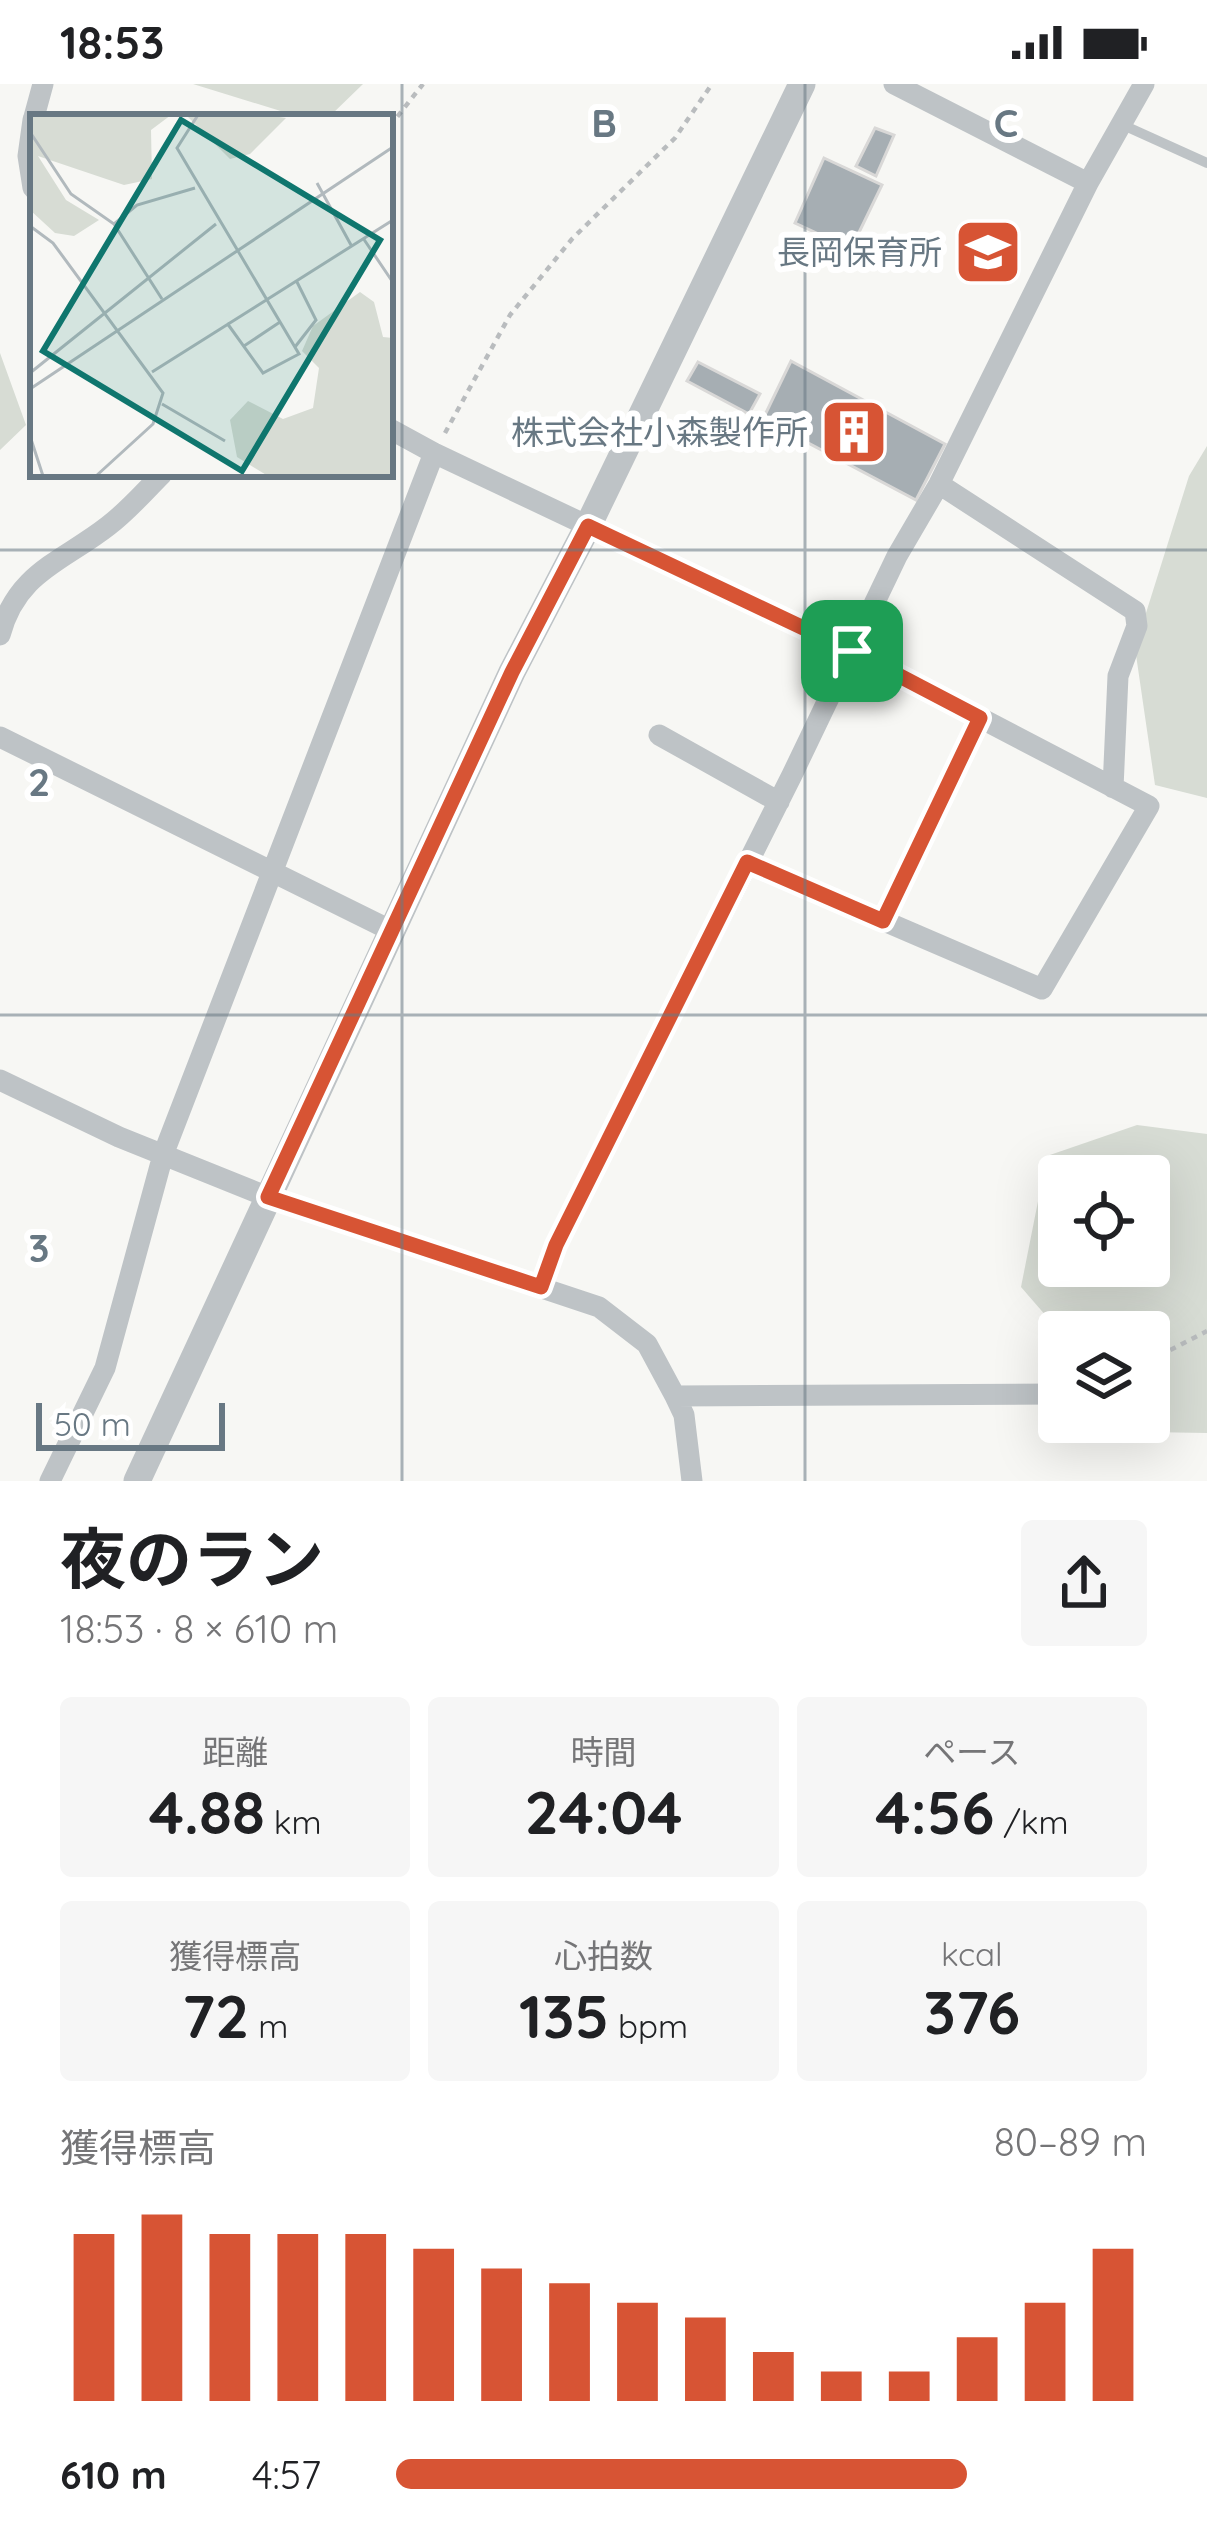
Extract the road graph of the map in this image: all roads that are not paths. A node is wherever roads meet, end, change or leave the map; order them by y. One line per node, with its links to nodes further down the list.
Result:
1 (43, 84): 5 (street)
2 (802, 84): 13 (street)
3 (894, 84): 8 (street)
4 (1144, 84): 6 (street)
5 (34, 114)
6 (1123, 124): 7 (lane); 8 (street)
7 (1207, 163)
8 (1088, 183): 12 (street)
9 (393, 431): 10 (street)
10 (434, 453): 13 (street); 22 (street)
11 (159, 477): 14 (street)
12 (938, 484): 15 (street); 19 (street)
13 (588, 526): 15 (street); 24 (street)
14 (0, 635)
15 (852, 651): 16 (street); 20 (street)
16 (980, 718): 19 (street); 23 (street)
17 (659, 735): 20 (street)
18 (0, 737): 22 (street)
19 (1113, 788): 23 (street)
20 (778, 802): 21 (street)
21 (747, 862): 23 (street); 28 (street)
22 (274, 875): 24 (street); 26 (street)
23 (883, 921)
24 (394, 932): 27 (street)
25 (0, 1080): 26 (street)
26 (163, 1155): 27 (street); 31 (street)
27 (268, 1197): 28 (street); 32 (street)
28 (541, 1287): 30 (street)
29 (1038, 1394): 30 (street)
30 (675, 1396): 33 (street)
31 (50, 1481)
32 (137, 1481)
33 (692, 1481)

